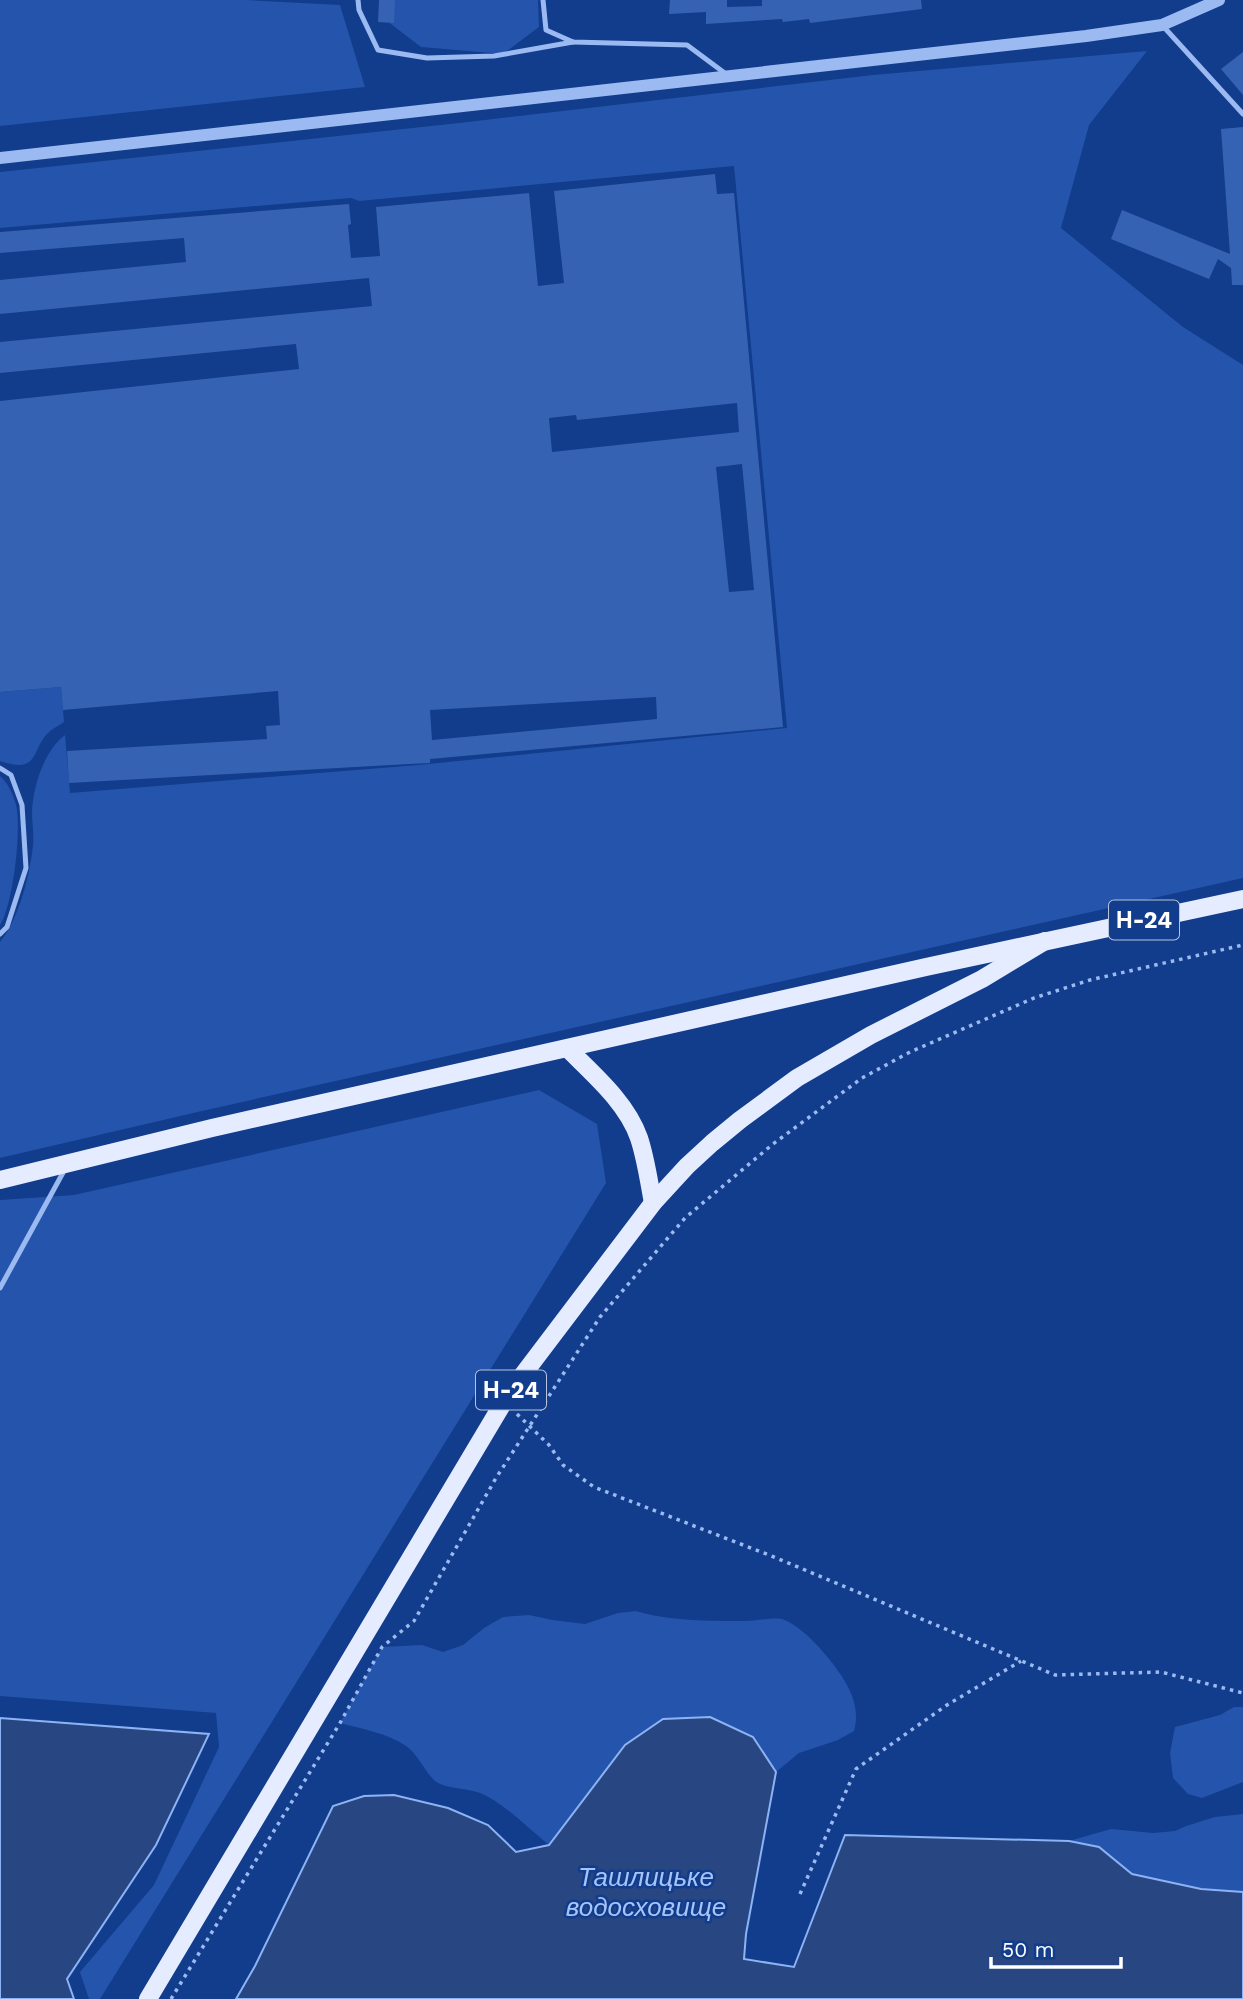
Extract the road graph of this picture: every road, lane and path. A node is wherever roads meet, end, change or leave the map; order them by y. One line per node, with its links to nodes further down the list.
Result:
1 (358, 0): 5 (lane)
2 (543, 0): 5 (lane)
3 (1219, 0): 4 (street)
4 (1162, 25): 6 (street); 7 (lane)
5 (573, 42): 6 (lane)
6 (729, 76): 8 (street)
7 (1243, 114)
8 (0, 158)
9 (0, 768): 11 (lane)
10 (1243, 899): 12 (main road, Н-24)
11 (0, 934)
12 (1045, 941): 14 (main road); 17 (main road, Н-24)
13 (1243, 945): 20 (path)
14 (568, 1049): 15 (main road); 17 (main road)
15 (68, 1164): 16 (main road); 18 (lane)
16 (0, 1180)
17 (653, 1203): 19 (main road, Н-24)
18 (0, 1288)
19 (504, 1401): 20 (path); 24 (main road, Н-24)
20 (529, 1426): 21 (path); 25 (path)
21 (1021, 1661): 22 (path); 23 (path)
22 (1243, 1693)
23 (800, 1894)
24 (148, 1999)
25 (171, 1999)

